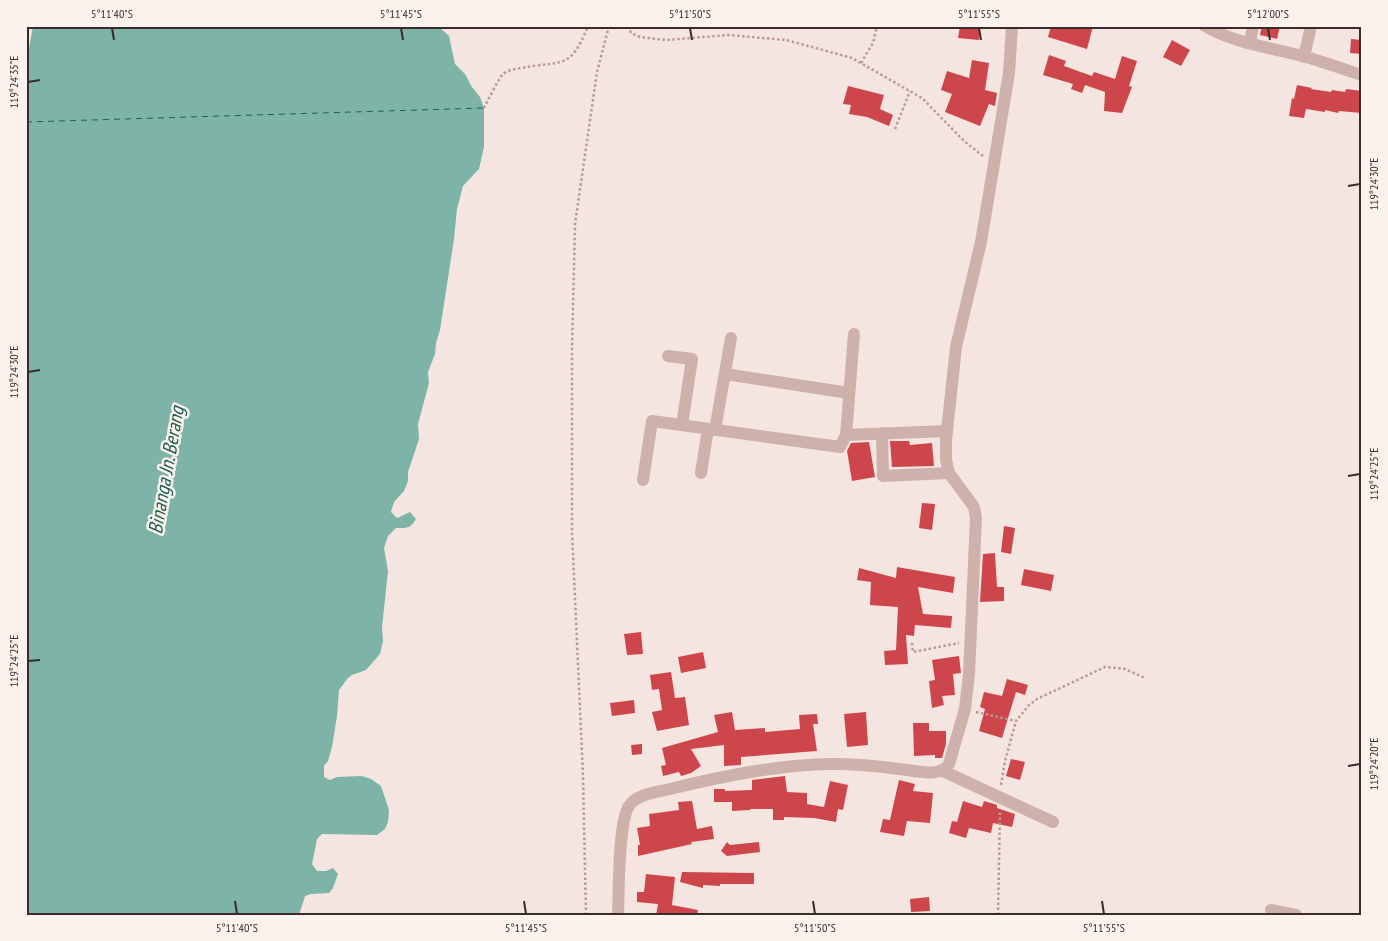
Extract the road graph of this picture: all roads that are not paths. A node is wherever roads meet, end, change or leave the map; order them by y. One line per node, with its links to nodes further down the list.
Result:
1 (1012, 26): 15 (street)
2 (1205, 26): 5 (street)
3 (1253, 26): 5 (street)
4 (1311, 26): 6 (street)
5 (1250, 42): 6 (street)
6 (1304, 57): 7 (street)
7 (1362, 75)
8 (854, 334): 12 (street)
9 (731, 338): 11 (street)
10 (668, 356): 13 (street)
11 (724, 374): 12 (street); 14 (street)
12 (849, 393): 17 (street)
13 (682, 425): 14 (street); 20 (street)
14 (712, 429): 17 (street); 18 (street)
15 (948, 431): 16 (street); 19 (street)
16 (882, 433): 17 (street); 19 (street)
17 (846, 435)
18 (701, 473)
19 (949, 473): 21 (street)
20 (643, 480)
21 (944, 771): 22 (street); 24 (street)
22 (1054, 822)
23 (1271, 910): 25 (street)
24 (618, 915)
25 (1296, 915)

